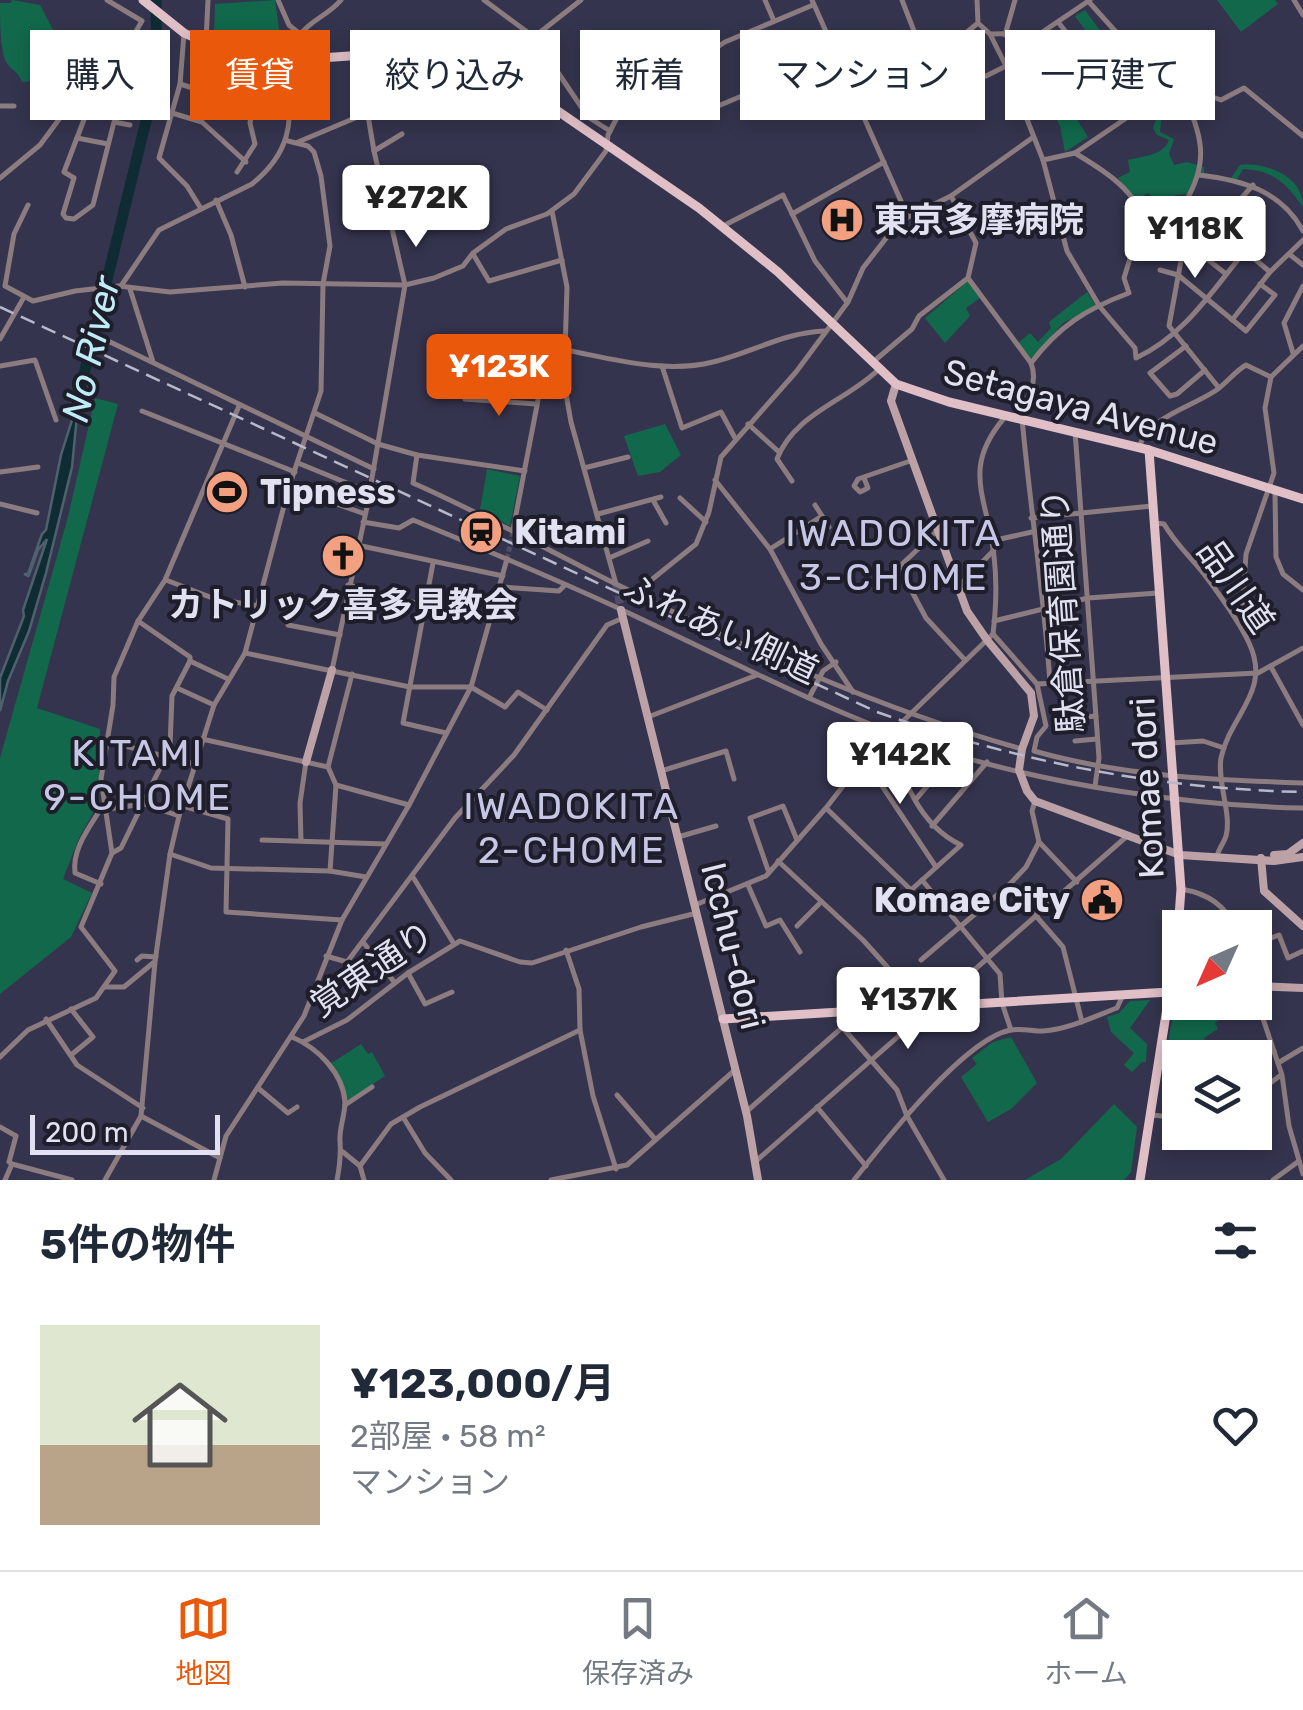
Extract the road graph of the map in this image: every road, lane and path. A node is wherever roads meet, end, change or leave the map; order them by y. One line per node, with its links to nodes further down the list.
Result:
1 (107, 0): 19 (street)
2 (144, 0): 20 (main road)
3 (208, 0): 21 (street)
4 (278, 0): 22 (street)
5 (341, 0): 23 (street)
6 (484, 0): 24 (street)
7 (581, 0): 25 (street)
8 (765, 0): 16 (street)
9 (902, 0): 27 (street)
10 (977, 0): 18 (street)
11 (1015, 0): 29 (street)
12 (1088, 0): 17 (street); 32 (street)
13 (1294, 0): 15 (street)
14 (813, 2): 16 (street); 26 (street)
15 (1303, 15)
16 (774, 21): 36 (street)
17 (1058, 22): 30 (street); 31 (street)
18 (978, 23): 28 (street); 33 (street)
19 (137, 30)
20 (180, 30): 35 (main road); 39 (street)
21 (207, 30)
22 (296, 30)
23 (306, 30)
24 (523, 30)
25 (543, 30)
26 (825, 30)
27 (914, 30)
28 (969, 30)
29 (1006, 30)
30 (1045, 30)
31 (1064, 30)
32 (1114, 30)
33 (990, 34): 34 (street); 37 (street)
34 (1005, 34)
35 (190, 35)
36 (720, 45)
37 (1005, 64)
38 (560, 76): 56 (street)
39 (180, 84): 44 (street); 68 (street)
40 (1215, 98): 58 (street)
41 (0, 106): 42 (street)
42 (14, 106)
43 (560, 112): 64 (main road)
44 (172, 113): 68 (street); 77 (street)
45 (350, 119): 62 (street)
46 (59, 120): 72 (street)
47 (84, 120): 59 (street)
48 (289, 120): 61 (street)
49 (368, 120): 65 (street)
50 (616, 120): 56 (street)
51 (865, 120): 69 (street)
52 (1026, 120): 60 (street)
53 (1123, 120): 66 (street)
54 (1194, 120): 71 (street)
55 (130, 126): 63 (street)
56 (610, 131): 64 (street)
57 (402, 134): 65 (street)
58 (1303, 136)
59 (76, 137): 63 (street); 63 (street)
60 (1032, 138): 67 (street); 74 (street)
61 (288, 141): 62 (street); 75 (street)
62 (298, 142): 96 (street)
63 (108, 144)
64 (606, 144): 78 (street); 81 (main road)
65 (374, 151): 97 (street)
66 (1075, 153): 67 (street); 106 (street)
67 (1043, 160): 106 (street)
68 (246, 162): 70 (street)
69 (884, 162): 79 (street); 80 (street)
70 (237, 172)
71 (1199, 175): 73 (street); 82 (street)
72 (0, 178)
73 (1253, 185): 82 (street); 83 (street)
74 (951, 196): 80 (street); 95 (street)
75 (216, 200): 77 (street); 101 (street)
76 (28, 205): 103 (street)
77 (200, 207): 99 (street)
78 (552, 211): 87 (street); 89 (street)
79 (792, 214): 81 (street); 105 (street)
80 (908, 217): 105 (street)
81 (723, 226): 108 (main road)
82 (1216, 226): 85 (street); 86 (street)
83 (1303, 231)
84 (1303, 240): 88 (street)
85 (1196, 250): 93 (street); 94 (street)
86 (1245, 251): 92 (street); 93 (street)
87 (472, 254): 89 (street); 97 (street)
88 (1289, 254): 90 (street); 92 (street)
89 (562, 260): 115 (street)
90 (1303, 264)
91 (1160, 270): 94 (street)
92 (1270, 272): 98 (street)
93 (1226, 274): 104 (street)
94 (1178, 275): 104 (street); 110 (street)
95 (968, 278): 118 (street); 121 (street)
96 (323, 284): 97 (street); 101 (street); 131 (street)
97 (405, 284): 139 (street)
98 (1260, 284): 107 (street); 107 (street)
99 (120, 286): 102 (street); 103 (street)
100 (1303, 286): 116 (street)
101 (245, 288): 102 (street)
102 (130, 289): 117 (street)
103 (24, 297): 111 (street)
104 (1206, 299): 107 (street); 110 (street)
105 (848, 302): 108 (street)
106 (1100, 307): 110 (street); 118 (street)
107 (1232, 320)
108 (832, 321): 109 (street); 121 (main road, Setagaya Avenue)
109 (825, 331): 120 (street); 134 (street)
110 (1174, 332): 113 (street)
111 (0, 339)
112 (106, 340): 117 (street)
113 (1186, 346): 122 (street); 122 (street)
114 (1303, 346): 116 (street)
115 (566, 350): 120 (street); 124 (street)
116 (1294, 352): 123 (street)
117 (153, 363): 129 (street)
118 (1032, 363): 132 (street)
119 (0, 366): 133 (street)
120 (662, 366): 137 (street)
121 (874, 367): 125 (main road, Setagaya Avenue); 141 (street)
122 (1205, 370): 126 (street)
123 (1270, 376): 126 (street); 156 (street)
124 (564, 383): 128 (street); 148 (street)
125 (896, 384): 132 (main road, Setagaya Avenue); 144 (street)
126 (1220, 388): 140 (street)
127 (464, 399): 128 (street)
128 (536, 404): 149 (street)
129 (239, 406): 136 (street); 138 (street)
130 (142, 411): 138 (street)
131 (315, 413): 136 (street); 139 (street)
132 (1015, 417): 135 (main road, Setagaya Avenue); 170 (street); 179 (street)
133 (56, 420)
134 (748, 424): 137 (street); 141 (street)
135 (1074, 431): 140 (main road, Setagaya Avenue); 167 (street, 駄倉保育園通り)
136 (307, 438): 145 (street); 147 (street)
137 (735, 438): 153 (street)
138 (223, 443): 151 (street); 187 (street)
139 (378, 444): 142 (street); 147 (street)
140 (1144, 448): 156 (main road, Setagaya Avenue); 164 (main road, Komae dori)
141 (780, 452): 154 (street)
142 (417, 455): 149 (street); 175 (street)
143 (628, 457): 148 (street)
144 (913, 460): 152 (street); 176 (street)
145 (298, 463): 151 (street); 157 (street)
146 (38, 467): 150 (street)
147 (374, 468): 157 (street)
148 (584, 468): 166 (street)
149 (525, 471): 175 (street)
150 (0, 472)
151 (294, 472): 155 (street)
152 (864, 478)
153 (714, 479): 171 (street); 181 (street)
154 (792, 482)
155 (290, 487): 169 (street); 198 (street)
156 (1272, 488): 160 (main road, Setagaya Avenue); 193 (street); 204 (street)
157 (369, 492): 169 (street)
158 (662, 497): 161 (street)
159 (680, 498): 171 (street)
160 (1303, 499)
161 (653, 500): 166 (street); 172 (street)
162 (0, 504): 165 (street)
163 (815, 505): 168 (street)
164 (1155, 506): 167 (street); 173 (main road, Komae dori)
165 (37, 513)
166 (598, 514): 183 (street)
167 (1082, 514): 170 (street); 196 (street, 駄倉保育園通り)
168 (822, 516): 174 (street); 181 (street)
169 (364, 518): 180 (street); 184 (street, ふれあい側道)
170 (1031, 518): 177 (street)
171 (706, 522): 195 (street)
172 (666, 524)
173 (1156, 524): 194 (main road, Komae dori); 204 (street, 品川道)
174 (828, 527)
175 (512, 531): 189 (street)
176 (936, 531): 192 (street); 209 (street)
177 (1032, 532): 179 (street); 199 (street)
178 (648, 541): 183 (street)
179 (990, 541): 182 (street)
180 (357, 545): 185 (street); 190 (street)
181 (770, 549): 211 (street)
182 (994, 550): 192 (street); 202 (street)
183 (609, 558): 189 (street)
184 (507, 559): 186 (street, 覚東通り); 188 (street, ふれあい側道)
185 (433, 563): 186 (street); 197 (street)
186 (503, 576): 191 (street, 覚東通り)
187 (165, 580): 198 (street); 201 (street)
188 (564, 584): 191 (street); 200 (street, ふれあい側道)
189 (616, 584): 195 (street)
190 (348, 585): 197 (street); 205 (street)
191 (501, 587): 225 (street, 覚東通り)
192 (958, 588): 206 (street)
193 (1303, 590)
194 (1161, 592): 196 (street); 218 (main road, Komae dori)
195 (636, 593): 217 (street)
196 (1088, 598): 199 (street); 220 (street, 駄倉保育園通り)
197 (423, 605): 223 (street)
198 (259, 606): 208 (street)
199 (1044, 608): 202 (street); 221 (street)
200 (622, 614): 216 (street, ふれあい側道); 229 (street); 232 (street, Icchu-dori)
201 (138, 621): 210 (street); 239 (street)
202 (994, 622): 206 (street)
203 (288, 625): 205 (street)
204 (1240, 628): 214 (street, 品川道)
205 (340, 635): 213 (street)
206 (990, 637): 209 (street, 覚東通り); 222 (street); 243 (street)
207 (1303, 648): 212 (street)
208 (244, 653): 213 (street); 219 (street)
209 (965, 660): 230 (street, 覚東通り)
210 (190, 661): 219 (street); 224 (street)
211 (836, 662): 217 (street); 226 (street)
212 (1271, 666): 214 (street); 234 (street)
213 (332, 670): 215 (street); 247 (street)
214 (1258, 673): 218 (street); 242 (street, 品川道)
215 (352, 674): 223 (street); 251 (street)
216 (757, 675): 227 (street, ふれあい側道); 232 (street)
217 (819, 678): 226 (street); 227 (street)
218 (1168, 678): 220 (street); 241 (main road, Komae dori)
219 (228, 679): 228 (street)
220 (1094, 680): 221 (street); 231 (street, 駄倉保育園通り)
221 (1050, 683): 222 (street)
222 (1037, 684): 250 (street)
223 (410, 687): 225 (street); 236 (street)
224 (176, 688): 228 (street); 245 (street)
225 (472, 688): 229 (street); 236 (street, 覚東通り)
226 (855, 694): 230 (street)
227 (809, 698): 235 (street, ふれあい側道)
228 (214, 706): 237 (street)
229 (547, 710): 295 (street)
230 (908, 714): 235 (street, 覚東通り); 243 (street)
231 (1096, 716): 233 (street); 238 (street, 駄倉保育園通り)
232 (648, 717): 253 (street, Icchu-dori)
233 (1074, 718)
234 (1303, 725)
235 (892, 732): 244 (street, ふれあい側道); 246 (street, 覚東通り); 261 (street)
236 (447, 733): 265 (street, 覚東通り)
237 (202, 740): 247 (street); 249 (street)
238 (1098, 740): 240 (street); 250 (street, 駄倉保育園通り)
239 (106, 741): 245 (street); 267 (street)
240 (1076, 741)
241 (1171, 743): 242 (street); 254 (main road, Komae dori)
242 (1224, 748): 256 (street, 品川道)
243 (1022, 749): 252 (street)
244 (955, 754): 248 (street, ふれあい側道); 261 (street)
245 (166, 758): 249 (street); 264 (street)
246 (864, 759): 268 (street, 覚東通り); 290 (street)
247 (306, 762): 251 (street); 277 (street)
248 (987, 762): 252 (street, ふれあい側道); 272 (street)
249 (194, 764): 266 (street)
250 (1098, 764): 254 (street); 259 (street, 駄倉保育園通り)
251 (328, 768): 258 (street)
252 (1020, 770): 259 (street, ふれあい側道); 262 (street)
253 (661, 771): 255 (street); 274 (street, Icchu-dori)
254 (1174, 776): 256 (street); 260 (main road, Komae dori)
255 (734, 778)
256 (1220, 781): 257 (street); 263 (street, 品川道)
257 (1303, 782)
258 (336, 786): 265 (street); 278 (street)
259 (1095, 786): 260 (street, ふれあい側道)
260 (1176, 798): 263 (street, ふれあい側道); 285 (main road, Komae dori)
261 (916, 799): 272 (street)
262 (1035, 801): 273 (street); 279 (street)
263 (1223, 802): 269 (street, ふれあい側道); 286 (street, 品川道)
264 (144, 804): 267 (street); 270 (street); 282 (street)
265 (409, 805): 281 (street, 覚東通り)
266 (183, 806): 270 (street); 291 (street)
267 (104, 807): 282 (street); 298 (street)
268 (826, 808): 276 (street, 覚東通り); 296 (street)
269 (1303, 808)
270 (179, 816): 283 (street)
271 (716, 826): 274 (street)
272 (932, 826): 290 (street)
273 (1128, 835): 285 (street); 297 (street)
274 (678, 837): 303 (street, Icchu-dori)
275 (262, 840): 277 (street)
276 (797, 840): 289 (street, 覚東通り); 293 (street)
277 (301, 841): 278 (street)
278 (333, 842): 281 (street); 292 (street)
279 (1039, 842): 297 (street); 300 (street)
280 (1303, 843): 284 (street)
281 (386, 844): 294 (street, 覚東通り)
282 (112, 853): 298 (street)
283 (170, 854): 291 (street); 318 (street)
284 (1274, 854): 288 (street)
285 (1180, 855): 286 (street); 301 (main road, Komae dori)
286 (1217, 856): 288 (street)
287 (1303, 857): 288 (street)
288 (1261, 858): 309 (street)
289 (778, 861): 293 (street, 覚東通り); 302 (street)
290 (936, 867): 296 (street)
291 (227, 868): 292 (street); 307 (street)
292 (330, 871): 294 (street)
293 (769, 872): 299 (street, 覚東通り)
294 (366, 877): 307 (street, 覚東通り)
295 (414, 877): 312 (street); 313 (street)
296 (922, 880): 308 (street)
297 (1077, 882): 306 (street)
298 (101, 884): 325 (street)
299 (748, 885): 303 (street, 覚東通り); 310 (street)
300 (1009, 885): 306 (street); 308 (street)
301 (1181, 889): 304 (main road, Komae dori); 305 (street)
302 (820, 902): 310 (street); 323 (street)
303 (696, 909): 314 (street, 覚東通り); 336 (street, Icchu-dori)
304 (1179, 910)
305 (1225, 910)
306 (1037, 918): 319 (street); 331 (street)
307 (342, 920): 317 (street, 覚東通り)
308 (959, 926): 319 (street); 321 (street)
309 (1303, 926)
310 (792, 930): 316 (street)
311 (1272, 937): 315 (street)
312 (363, 941): 317 (street); 324 (street)
313 (454, 944): 314 (street, 覚東通り); 322 (street, 覚東通り)
314 (566, 950): 342 (street)
315 (1303, 951)
316 (800, 952)
317 (326, 956): 344 (street, 覚東通り)
318 (155, 959): 320 (street); 325 (street); 361 (street)
319 (989, 959): 332 (street); 333 (street)
320 (137, 960)
321 (920, 960)
322 (408, 973): 324 (street, 覚東通り); 328 (street)
323 (898, 979)
324 (395, 983): 345 (street, 覚東通り)
325 (105, 987): 334 (street)
326 (1272, 987): 327 (street)
327 (1303, 988)
328 (452, 992)
329 (1162, 992): 330 (main road)
330 (1122, 994): 331 (main road); 340 (street)
331 (1076, 997): 332 (main road); 340 (street)
332 (1002, 1003): 333 (main road); 343 (street)
333 (932, 1006): 335 (main road); 350 (street)
334 (71, 1009): 337 (street); 348 (street)
335 (852, 1011): 336 (main road); 341 (street)
336 (723, 1019): 352 (street, Icchu-dori)
337 (46, 1020): 348 (street); 349 (street)
338 (1168, 1020): 363 (main road, Komae dori)
339 (1263, 1020): 347 (street)
340 (1082, 1022): 343 (street)
341 (843, 1028): 350 (street); 362 (street)
342 (580, 1030): 366 (street); 376 (street)
343 (1011, 1030): 364 (street)
344 (292, 1037): 345 (street); 356 (street, 覚東通り)
345 (303, 1042): 358 (street)
346 (1303, 1048): 351 (street)
347 (1274, 1051): 351 (street)
348 (71, 1056): 361 (street)
349 (0, 1057)
350 (872, 1060): 359 (street); 364 (street)
351 (1278, 1063): 353 (street)
352 (735, 1070): 362 (street, Icchu-dori); 368 (street)
353 (1282, 1074): 354 (street); 372 (street)
354 (1272, 1081)
355 (372, 1087): 358 (street)
356 (258, 1088): 360 (street); 370 (street, 覚東通り)
357 (617, 1094): 368 (street)
358 (345, 1105): 369 (street)
359 (817, 1107): 371 (street); 375 (street)
360 (297, 1108)
361 (142, 1112): 370 (street); 381 (street)
362 (746, 1112): 371 (street, Icchu-dori)
363 (1150, 1114): 365 (street); 390 (main road, Komae dori)
364 (907, 1116): 375 (street); 389 (street)
365 (1162, 1116)
366 (404, 1117): 374 (street); 385 (street)
367 (0, 1126): 373 (street)
368 (656, 1139): 376 (street)
369 (343, 1152): 374 (street); 383 (street)
370 (220, 1158): 382 (street, 覚東通り)
371 (756, 1161): 387 (street, Icchu-dori)
372 (1299, 1161): 377 (street); 391 (street)
373 (12, 1164): 379 (street); 380 (street)
374 (360, 1166): 384 (street)
375 (866, 1166): 388 (street)
376 (616, 1169): 378 (street)
377 (1303, 1174)
378 (581, 1177): 386 (street)
379 (5, 1180)
380 (72, 1180)
381 (105, 1180)
382 (214, 1180)
383 (337, 1180)
384 (364, 1180)
385 (452, 1180)
386 (551, 1180)
387 (758, 1180)
388 (854, 1180)
389 (944, 1180)
390 (1140, 1180)
391 (1274, 1180)

